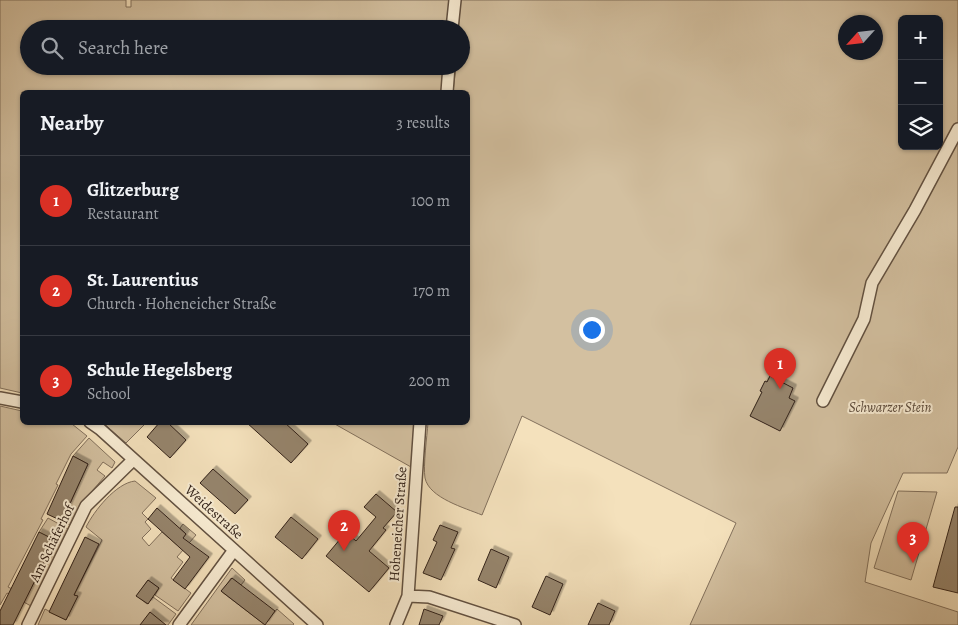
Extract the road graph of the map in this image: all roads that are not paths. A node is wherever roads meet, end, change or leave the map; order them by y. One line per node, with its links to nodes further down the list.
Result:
1 (455, 0): 2 (street)
2 (453, 20)
3 (448, 75): 4 (street)
4 (447, 90)
5 (958, 129): 7 (street)
6 (0, 398): 8 (street)
7 (823, 401)
8 (20, 402)
9 (93, 425): 11 (street, Weidestraße)
10 (420, 425): 13 (street, Hoheneicher Straße)
11 (133, 460): 12 (street, Weidestraße); 15 (street, Am Schäferhof)
12 (234, 550): 14 (street, Weidestraße); 16 (street)
13 (408, 596): 17 (street, Hoheneicher Straße); 18 (street)
14 (313, 624)
15 (28, 625)
16 (179, 625)
17 (396, 625)
18 (515, 625)

